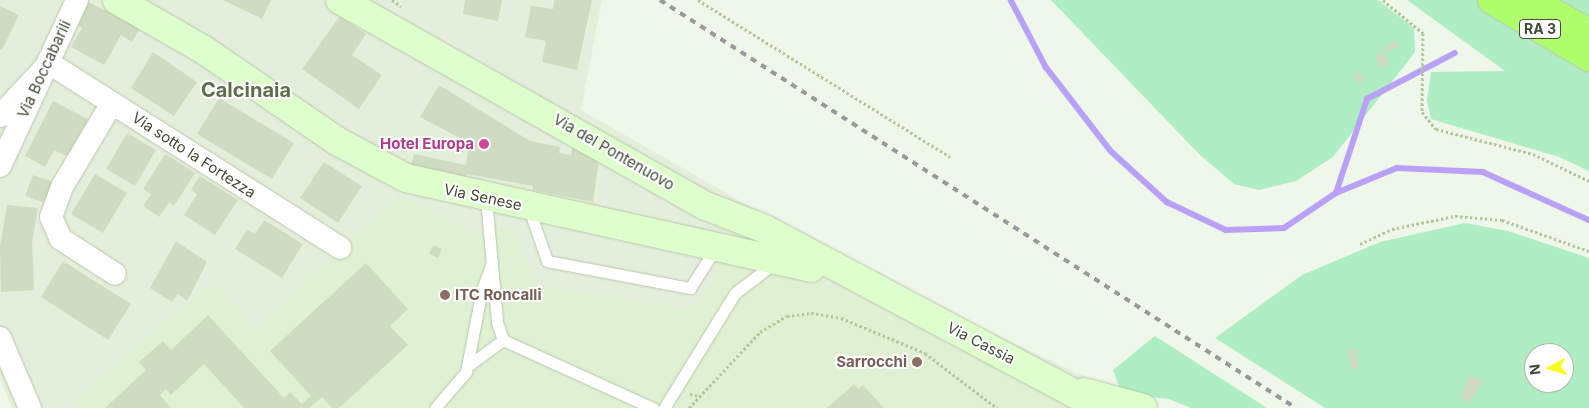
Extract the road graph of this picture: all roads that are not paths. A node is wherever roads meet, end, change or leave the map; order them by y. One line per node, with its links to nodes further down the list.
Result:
1 (76, 0): 8 (street, Via Boccabarili)
2 (117, 0): 12 (main road, Via Senese)
3 (340, 0): 14 (main road, Via del Pontenuovo)
4 (1492, 0): 7 (highway, RA 3)
5 (1530, 0): 6 (highway, RA 3)
6 (1589, 33)
7 (1589, 57)
8 (49, 63): 9 (street, Via sotto la Fortezza); 10 (street); 11 (street, Via Boccabarili)
9 (112, 103): 17 (street, Via sotto la Fortezza); 20 (street)
10 (0, 116)
11 (0, 166)
12 (486, 198): 13 (main road, Via Senese); 19 (lane)
13 (528, 206): 15 (main road, Via Senese); 16 (lane)
14 (728, 214): 15 (main road); 21 (main road, Via del Pontenuovo)
15 (689, 239): 16 (main road, Via Senese)
16 (718, 245): 18 (main road, Via Senese)
17 (340, 248)
18 (782, 259): 21 (main road, Via Senese); 29 (lane)
19 (492, 262): 23 (lane); 24 (lane)
20 (115, 274)
21 (890, 297): 25 (main road, Via Cassia)
22 (0, 338): 26 (street)
23 (503, 340): 24 (lane); 28 (lane)
24 (469, 365): 27 (lane)
25 (1073, 390): 30 (main road, Via Cassia); 31 (main road, Via Cassia)
26 (30, 408)
27 (435, 408)
28 (653, 408)
29 (664, 408)
30 (1101, 408)
31 (1143, 408)

